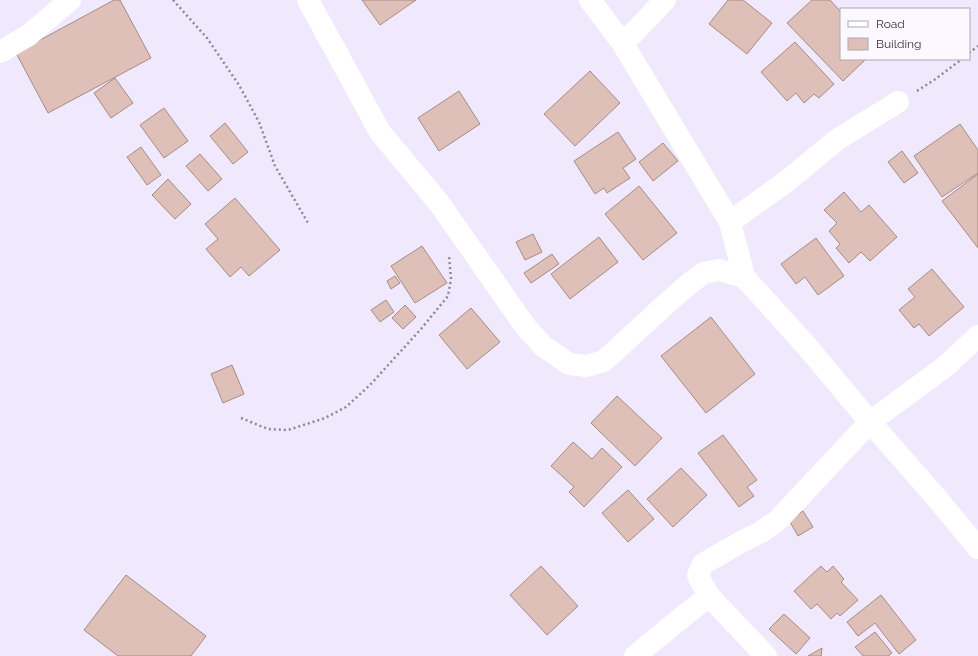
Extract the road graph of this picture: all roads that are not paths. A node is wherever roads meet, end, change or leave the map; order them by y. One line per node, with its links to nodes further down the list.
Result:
1 (70, 0): 6 (street)
2 (308, 0): 9 (street)
3 (590, 0): 5 (street)
4 (665, 0): 5 (street)
5 (623, 44): 8 (street)
6 (0, 52)
7 (898, 102): 8 (street)
8 (730, 222): 9 (street)
9 (744, 277): 11 (street)
10 (978, 336): 11 (street)
11 (870, 422): 12 (street); 13 (street)
12 (978, 548)
13 (709, 596): 14 (street); 15 (street)
14 (635, 656)
15 (766, 656)

